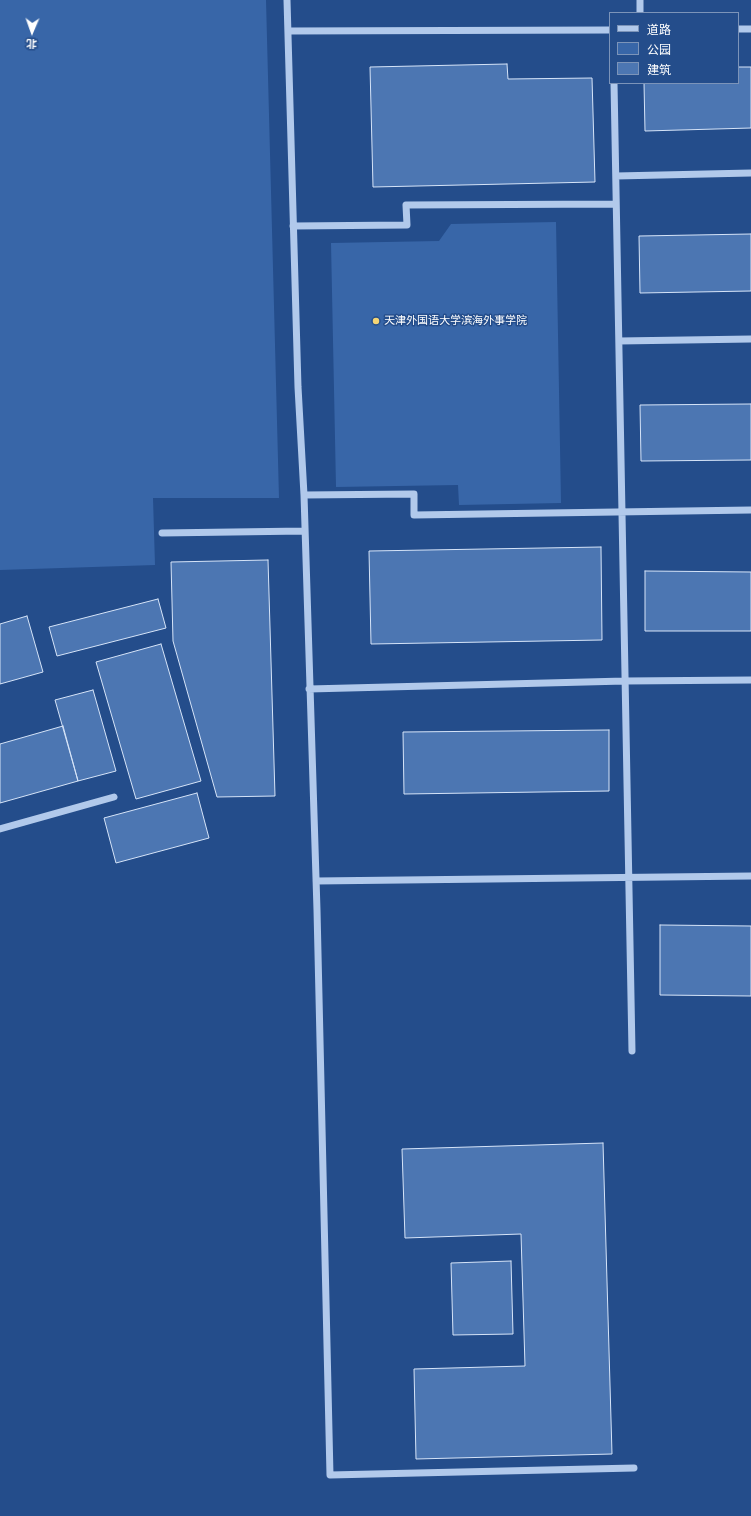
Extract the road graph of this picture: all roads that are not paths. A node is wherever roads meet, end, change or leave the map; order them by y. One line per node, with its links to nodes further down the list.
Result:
1 (287, 0): 7 (lane)
2 (640, 0): 3 (lane)
3 (640, 12)
4 (739, 29): 5 (lane)
5 (751, 29)
6 (609, 30): 7 (lane)
7 (288, 31): 12 (lane)
8 (614, 84): 10 (lane)
9 (751, 173): 10 (lane)
10 (616, 176): 11 (lane)
11 (616, 204): 12 (lane); 14 (lane)
12 (294, 226): 15 (lane)
13 (751, 339): 14 (lane)
14 (619, 341): 17 (lane)
15 (304, 495): 17 (lane); 18 (lane)
16 (751, 510): 17 (lane)
17 (622, 512): 21 (lane)
18 (304, 531): 19 (lane); 22 (lane)
19 (162, 533)
20 (751, 680): 21 (lane)
21 (625, 681): 22 (lane); 26 (lane)
22 (309, 689): 27 (lane)
23 (114, 797): 24 (lane)
24 (0, 829)
25 (751, 876): 26 (lane)
26 (629, 878): 27 (lane); 28 (lane)
27 (316, 881): 29 (lane)
28 (632, 1051)
29 (634, 1468)

